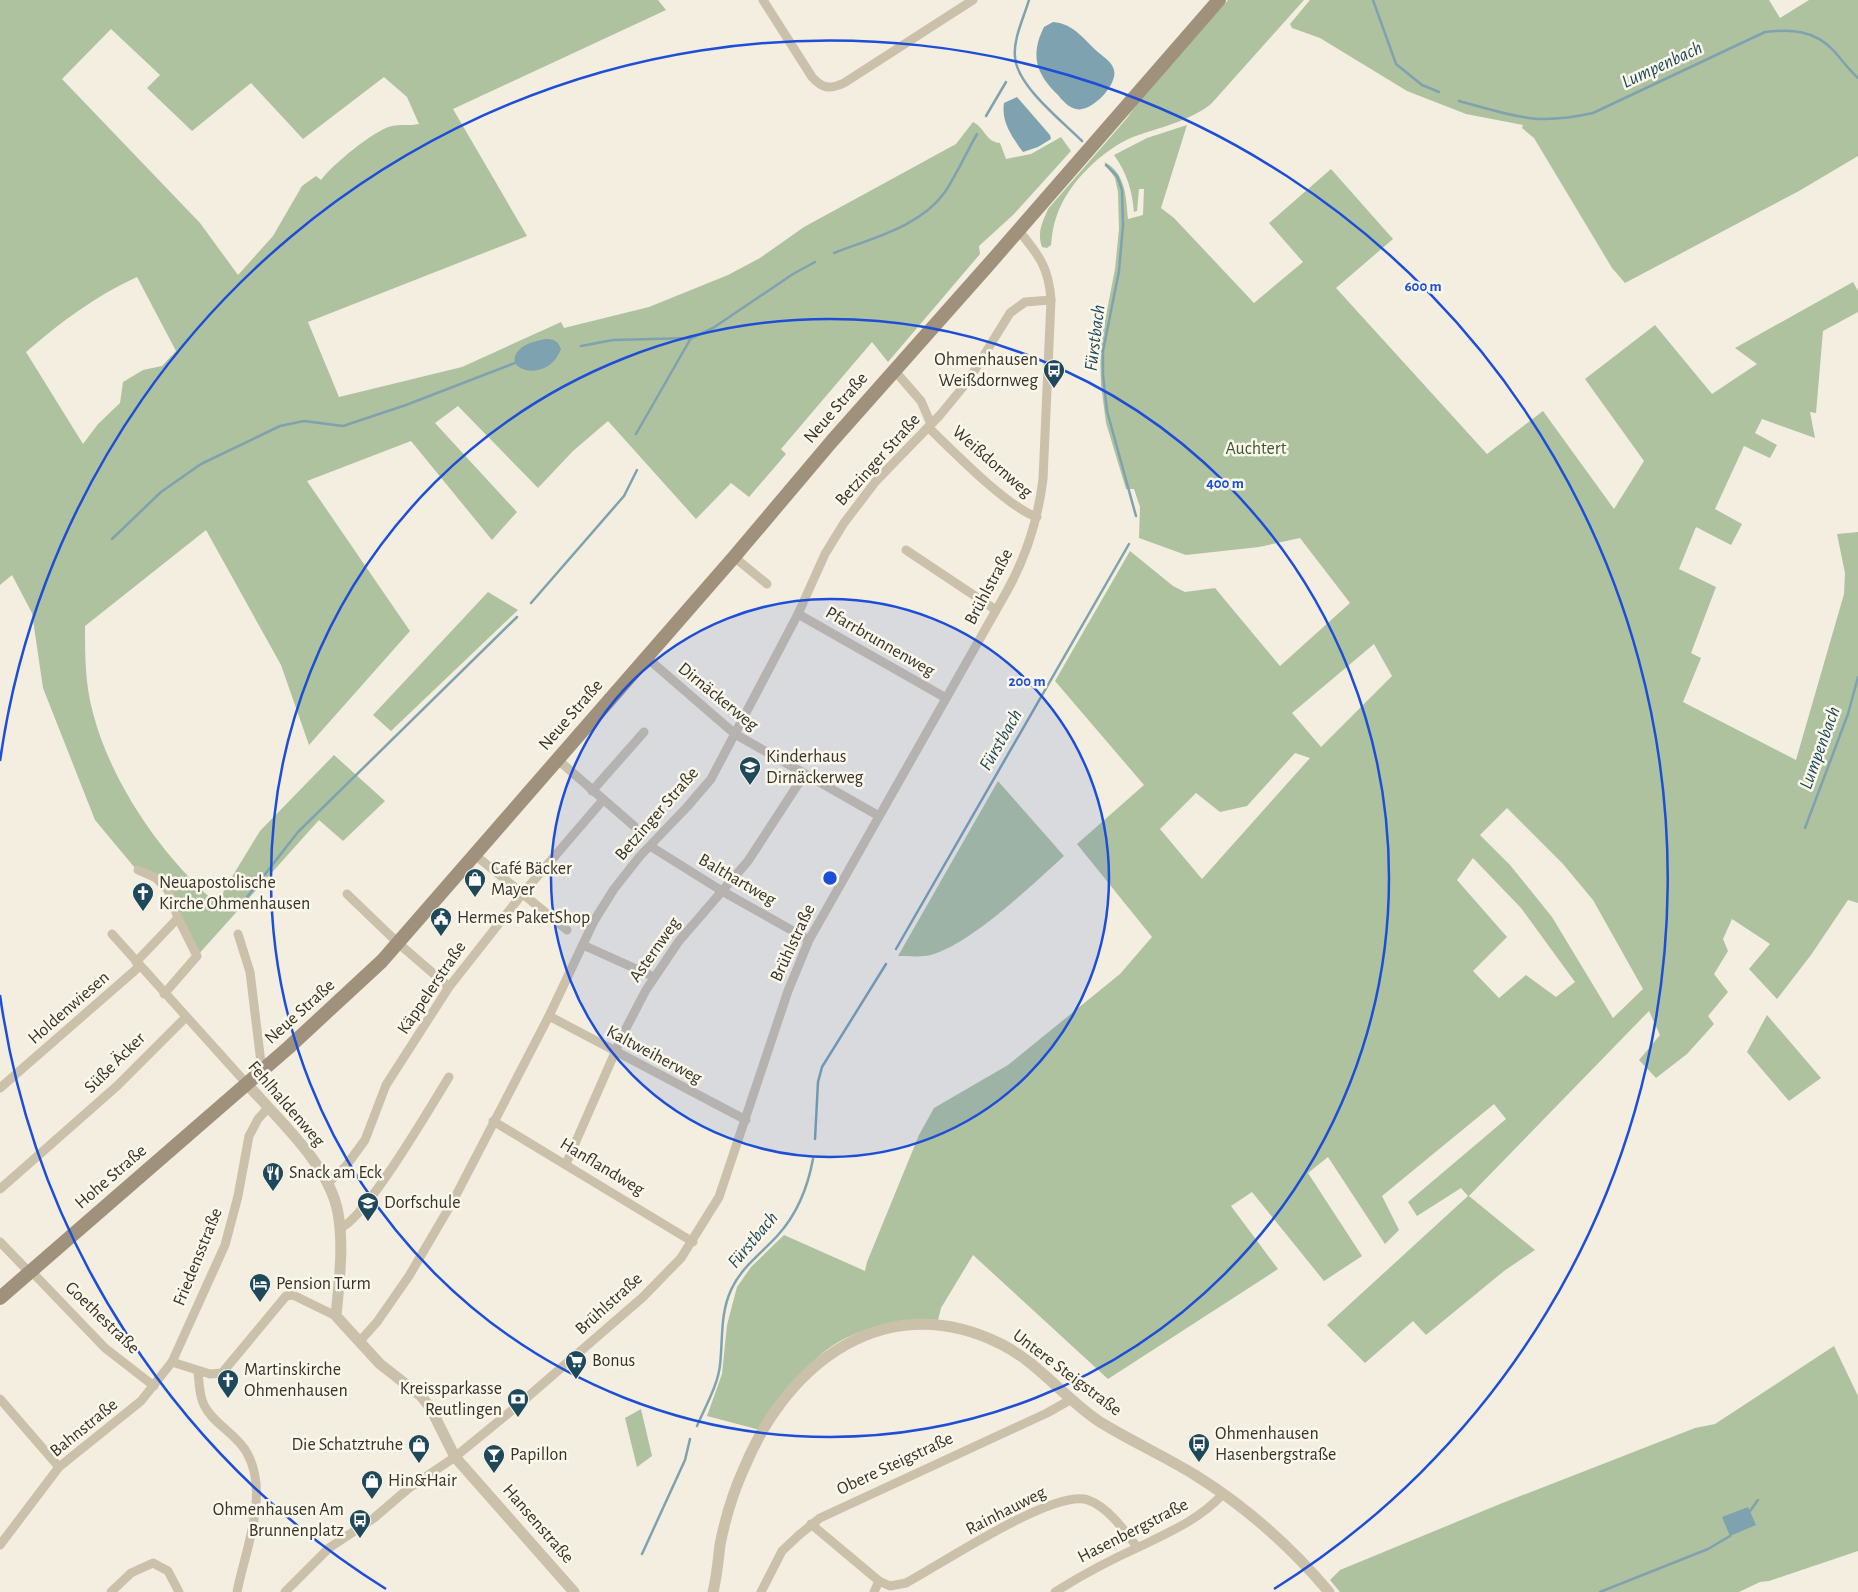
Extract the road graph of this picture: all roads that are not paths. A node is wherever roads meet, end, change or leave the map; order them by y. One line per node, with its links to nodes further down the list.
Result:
1 (763, 0): 2 (street)
2 (973, 0)
3 (1219, 0): 4 (main road, Neue Straße)
4 (1019, 231): 5 (street, Brühlstraße); 6 (main road, Neue Straße)
5 (1051, 300): 7 (street, Betzinger Straße); 8 (street, Brühlstraße)
6 (894, 370): 7 (street, Weißdornweg); 10 (main road, Neue Straße)
7 (930, 426): 8 (street, Weißdornweg); 13 (street, Betzinger Straße)
8 (1037, 517): 12 (street, Brühlstraße)
9 (906, 550): 12 (street)
10 (734, 557): 11 (street); 14 (main road, Neue Straße)
11 (767, 584)
12 (996, 610): 15 (street, Brühlstraße)
13 (798, 614): 15 (street, Pfarrbrunnenweg); 17 (street, Betzinger Straße)
14 (646, 657): 17 (street, Dirnäckerweg); 18 (main road, Neue Straße)
15 (946, 698): 22 (street, Brühlstraße)
16 (644, 732): 20 (street)
17 (734, 734): 19 (street, Dirnäckerweg); 24 (street, Betzinger Straße)
18 (557, 759): 20 (street); 25 (main road, Neue Straße)
19 (804, 775): 22 (street, Dirnäckerweg); 27 (street, Asternweg)
20 (592, 790): 21 (street)
21 (603, 800): 23 (street); 28 (street, Käppelerstraße)
22 (879, 816): 34 (street, Brühlstraße)
23 (634, 826)
24 (650, 846): 27 (street, Balthartweg); 36 (street, Betzinger Straße)
25 (475, 855): 28 (street); 35 (main road, Neue Straße)
26 (138, 870): 30 (street)
27 (722, 891): 34 (street, Balthartweg); 38 (street, Asternweg)
28 (523, 893): 31 (street); 39 (street, Käppelerstraße)
29 (347, 894): 35 (street)
30 (178, 918): 37 (street); 40 (street)
31 (567, 930)
32 (112, 934): 37 (street, Fehlhaldenweg)
33 (238, 934): 44 (street, Neue Straße)
34 (809, 940): 49 (street, Brühlstraße)
35 (398, 943): 39 (street); 44 (main road, Neue Straße)
36 (583, 945): 38 (street); 41 (street, Betzinger Straße)
37 (138, 964): 40 (street, Fehlhaldenweg); 47 (street, Holdenwiesen)
38 (654, 977): 43 (street, Asternweg)
39 (449, 987): 52 (street, Käppelerstraße)
40 (164, 994): 42 (street, Fehlhaldenweg)
41 (548, 1016): 43 (street, Kaltweiherweg); 50 (street, Betzinger Straße)
42 (186, 1017): 46 (street, Fehlhaldenweg); 53 (street, Süße Äcker)
43 (615, 1052): 49 (street, Kaltweiherweg); 51 (street, Asternweg)
44 (262, 1071): 46 (main road, Neue Straße)
45 (449, 1077): 54 (street)
46 (247, 1084): 48 (street, Fehlhaldenweg); 57 (main road, Hohe Straße)
47 (0, 1088)
48 (268, 1108): 52 (street, Fehlhaldenweg); 61 (street, Friedensstraße)
49 (746, 1120): 56 (street, Brühlstraße)
50 (493, 1121): 51 (street, Hanflandweg); 60 (street, Betzinger Straße)
51 (566, 1164): 56 (street, Hanflandweg)
52 (328, 1183): 54 (street, Fehlhaldenweg)
53 (0, 1189)
54 (340, 1228): 59 (street, Fehlhaldenweg)
55 (0, 1242): 57 (street, Goethestraße)
56 (693, 1242): 66 (street, Brühlstraße)
57 (30, 1271): 58 (main road, Hohe Straße); 63 (street, Goethestraße)
58 (0, 1298)
59 (336, 1316): 60 (street, Hansenstraße); 62 (street)
60 (360, 1341): 66 (street, Hansenstraße)
61 (172, 1362): 62 (street); 63 (street, Friedensstraße)
62 (198, 1371): 75 (street)
63 (154, 1386): 67 (street, Bahnstraße)
64 (0, 1399): 67 (street)
65 (1070, 1400): 68 (street, Untere Steigstraße); 69 (street, Obere Steigstraße); 78 (street, Untere Steigstraße)
66 (455, 1457): 76 (street, Brühlstraße); 77 (street, Hansenstraße)
67 (59, 1468): 70 (street, Bahnstraße)
68 (1224, 1494): 71 (street, Hasenbergstraße); 82 (street, Untere Steigstraße)
69 (811, 1524): 72 (street); 79 (street, Obere Steigstraße)
70 (0, 1545)
71 (1138, 1547): 72 (street, Rainhauweg); 81 (street, Hasenbergstraße)
72 (879, 1581): 80 (street)
73 (111, 1592): 74 (street)
74 (179, 1592)
75 (238, 1592)
76 (285, 1592)
77 (574, 1592)
78 (713, 1592)
79 (761, 1592)
80 (874, 1592)
81 (1055, 1592)
82 (1329, 1592)

